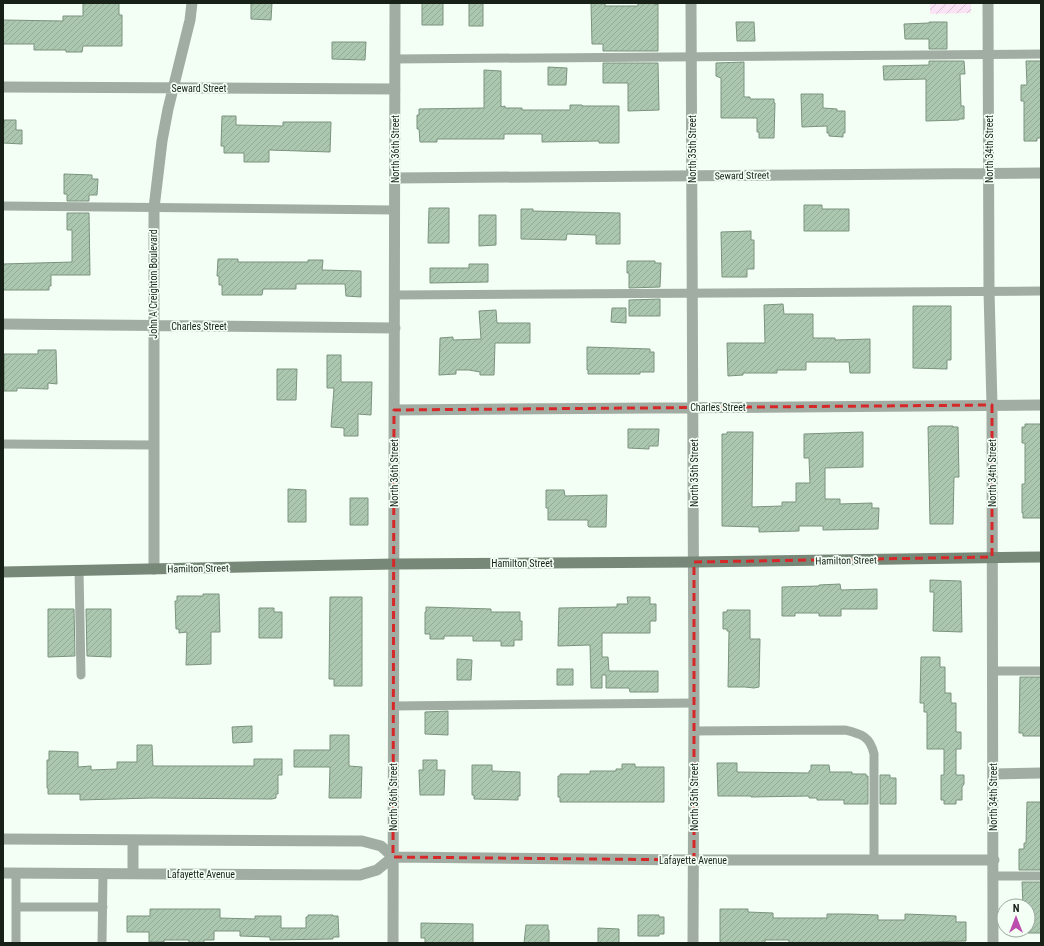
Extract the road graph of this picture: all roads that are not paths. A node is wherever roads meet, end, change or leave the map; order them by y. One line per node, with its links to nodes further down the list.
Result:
1 (192, 3): 10 (street, John A Creighton Boulevard)
2 (395, 3): 8 (street, North 36th Street)
3 (691, 3): 7 (street, North 35th Street)
4 (988, 3): 5 (street, North 34th Street)
5 (988, 54): 6 (lane); 7 (lane); 12 (street, North 34th Street)
6 (1041, 54)
7 (692, 57): 8 (lane); 14 (street, North 35th Street)
8 (395, 59): 11 (street, North 36th Street)
9 (3, 87): 10 (street, Seward Street)
10 (174, 88): 11 (street, Seward Street); 17 (street, John A Creighton Boulevard)
11 (395, 89): 15 (street, North 36th Street)
12 (989, 173): 13 (street, Seward Street); 14 (street, Seward Street); 19 (street, North 34th Street)
13 (1041, 173)
14 (692, 176): 15 (street, Seward Street); 21 (street, North 35th Street)
15 (395, 178): 18 (street, North 36th Street)
16 (3, 206): 17 (lane)
17 (154, 208): 18 (lane); 24 (street, John A Creighton Boulevard)
18 (395, 210): 22 (street, North 36th Street)
19 (989, 291): 20 (lane); 21 (lane); 26 (street, North 34th Street)
20 (1041, 291)
21 (693, 294): 22 (lane); 28 (street, North 35th Street)
22 (395, 295): 25 (street, North 36th Street)
23 (3, 324): 24 (street, Charles Street)
24 (153, 326): 25 (street, Charles Street); 31 (street, John A Creighton Boulevard)
25 (395, 328): 29 (street, North 36th Street)
26 (992, 405): 27 (street, Charles Street); 28 (street, Charles Street); 32 (street, North 34th Street)
27 (1041, 405)
28 (694, 407): 29 (street, Charles Street); 34 (street, North 35th Street)
29 (394, 410): 35 (street, North 36th Street)
30 (3, 444): 31 (lane)
31 (153, 445): 36 (street, John A Creighton Boulevard)
32 (992, 557): 33 (main road, Hamilton Street); 34 (main road, Hamilton Street); 40 (street, North 34th Street)
33 (1041, 557)
34 (694, 562): 35 (main road, Hamilton Street); 42 (street, North 35th Street)
35 (394, 564): 36 (main road, Hamilton Street); 43 (street, North 36th Street)
36 (154, 569): 37 (main road, Hamilton Street)
37 (79, 570): 38 (main road, Hamilton Street); 41 (lane)
38 (3, 572)
39 (1041, 671): 40 (lane)
40 (992, 672): 46 (street, North 34th Street)
41 (81, 675)
42 (694, 703): 43 (lane); 44 (street, North 35th Street)
43 (394, 706): 49 (street, North 36th Street)
44 (694, 730): 50 (street, North 35th Street); 51 (lane)
45 (1041, 773): 46 (street)
46 (993, 774): 52 (street, North 34th Street)
47 (3, 839): 48 (street)
48 (133, 840): 49 (street); 56 (street)
49 (393, 858): 50 (street, Lafayette Avenue); 56 (street, Lafayette Avenue); 63 (street, North 36th Street)
50 (694, 860): 51 (street, Lafayette Avenue); 64 (street, North 35th Street)
51 (874, 860): 52 (street, Lafayette Avenue)
52 (994, 860): 57 (street, North 34th Street)
53 (3, 873): 54 (street, Lafayette Avenue)
54 (16, 873): 55 (street, Lafayette Avenue); 59 (lane)
55 (103, 873): 56 (street, Lafayette Avenue); 60 (lane)
56 (133, 873)
57 (993, 876): 58 (lane); 65 (street, North 34th Street)
58 (1041, 876)
59 (16, 907): 60 (lane); 61 (lane)
60 (103, 907): 62 (lane)
61 (16, 943)
62 (102, 943)
63 (393, 943)
64 (693, 943)
65 (993, 943)

